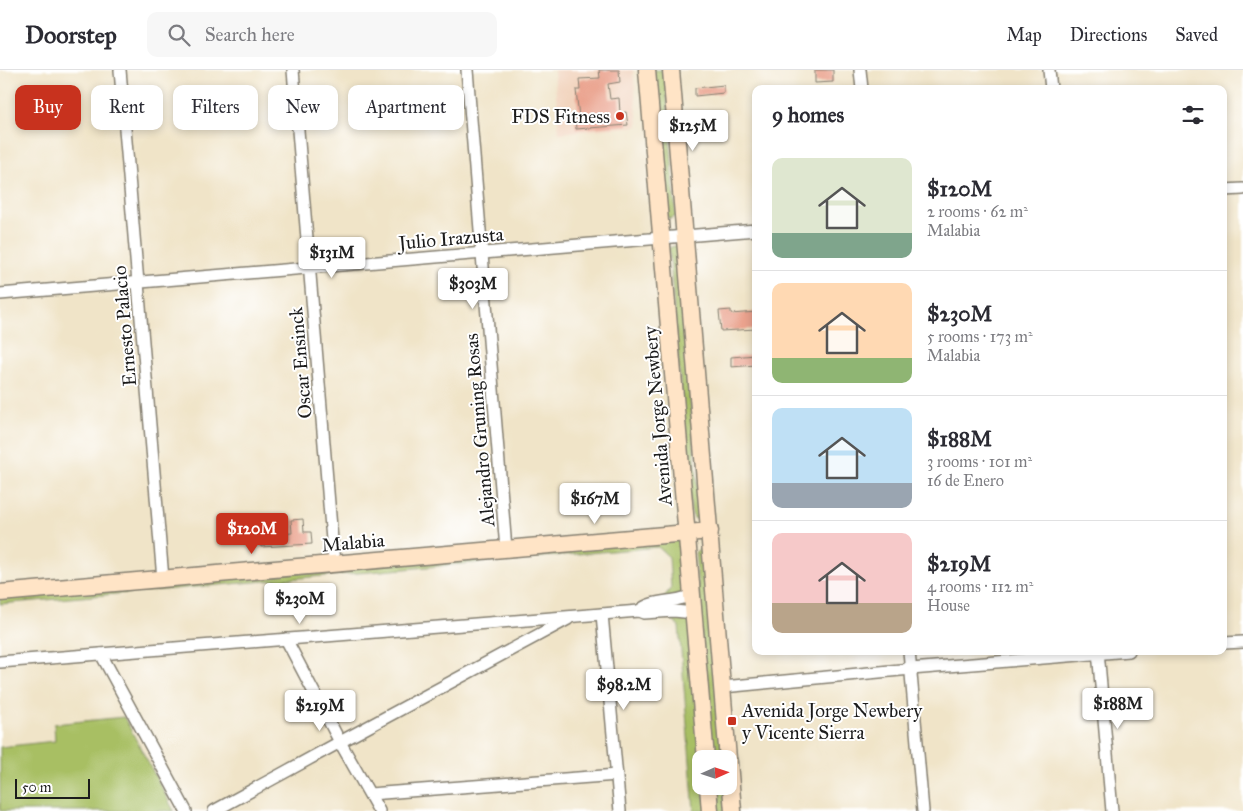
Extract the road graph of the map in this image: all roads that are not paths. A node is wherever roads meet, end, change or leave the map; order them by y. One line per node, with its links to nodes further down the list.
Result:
1 (120, 70): 17 (street, Ernesto Palacio)
2 (293, 70): 16 (street, Oscar Ensinck)
3 (467, 70): 15 (street, Alejandro Gruning Rosas)
4 (647, 70): 14 (main road, Avenida Jorge Newbery)
5 (671, 70): 13 (main road)
6 (860, 70): 8 (street)
7 (1049, 70): 9 (street)
8 (862, 85)
9 (1051, 85)
10 (1243, 189): 11 (street)
11 (1227, 190)
12 (752, 230): 13 (street, Julio Irazusta)
13 (685, 236): 14 (street, Julio Irazusta); 19 (main road)
14 (662, 238): 15 (street, Julio Irazusta); 20 (main road, Avenida Jorge Newbery)
15 (482, 253): 16 (street, Julio Irazusta); 21 (street, Alejandro Gruning Rosas)
16 (309, 268): 17 (street, Julio Irazusta); 22 (street, Oscar Ensinck)
17 (138, 282): 18 (street, Julio Irazusta); 23 (street, Ernesto Palacio)
18 (0, 294)
19 (710, 531): 20 (main road, Malabia); 39 (main road)
20 (687, 533): 21 (main road, Malabia); 25 (main road, Avenida Jorge Newbery)
21 (506, 549): 22 (main road, Malabia)
22 (334, 564): 23 (main road, Malabia)
23 (163, 579): 24 (main road, Malabia)
24 (0, 593)
25 (692, 596): 26 (street); 27 (main road, Avenida Jorge Newbery)
26 (639, 611): 27 (street); 28 (street)
27 (694, 613): 41 (main road, Avenida Jorge Newbery)
28 (602, 614): 29 (street); 43 (street)
29 (573, 616): 30 (street); 40 (street)
30 (286, 639): 33 (street); 40 (street)
31 (1243, 642): 32 (street)
32 (1227, 644)
33 (101, 654): 37 (street); 47 (street)
34 (909, 655): 38 (street)
35 (1065, 655): 38 (street)
36 (1098, 655): 54 (street)
37 (0, 662)
38 (911, 669): 39 (street); 53 (street)
39 (722, 687): 42 (main road)
40 (340, 742): 44 (street); 48 (street)
41 (705, 750)
42 (728, 750)
43 (617, 775): 44 (street); 50 (street)
44 (370, 794): 49 (street)
45 (709, 795): 51 (main road)
46 (732, 795): 52 (main road)
47 (186, 811)
48 (214, 811)
49 (380, 811)
50 (620, 811)
51 (710, 811)
52 (733, 811)
53 (923, 811)
54 (1112, 811)

